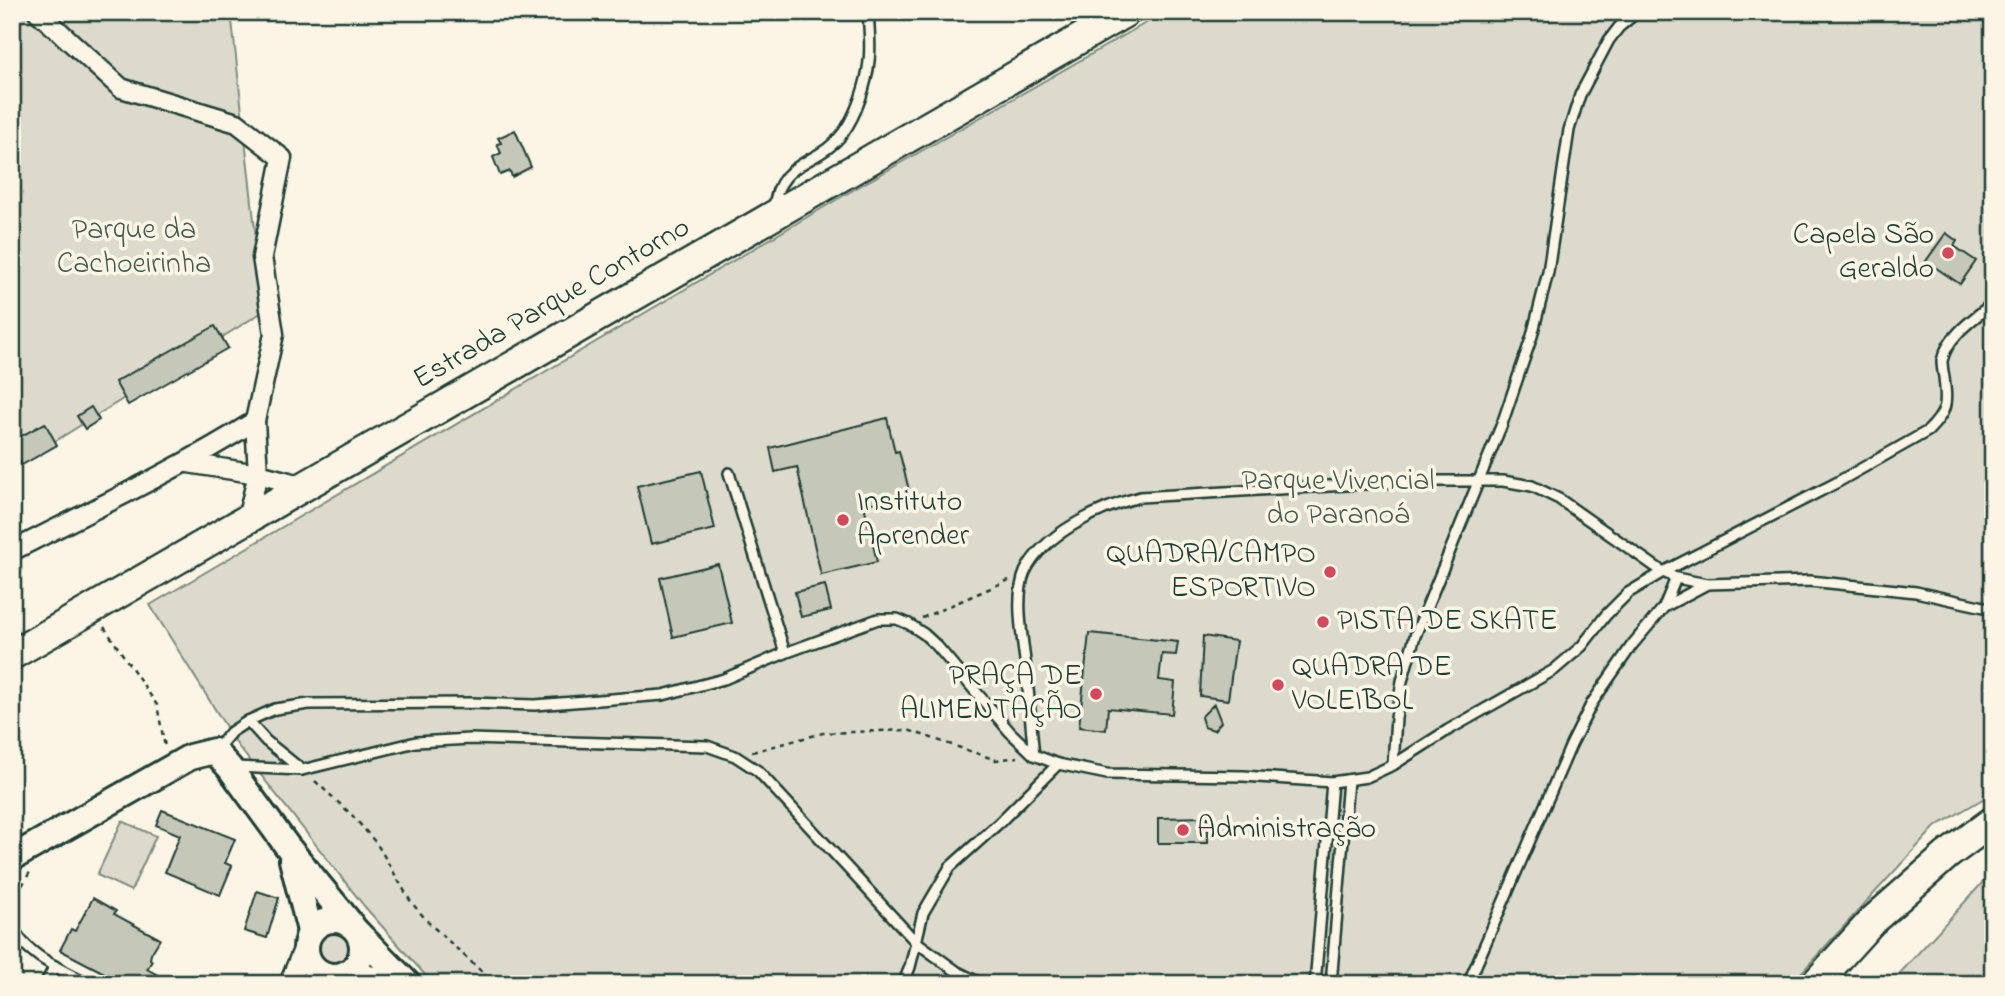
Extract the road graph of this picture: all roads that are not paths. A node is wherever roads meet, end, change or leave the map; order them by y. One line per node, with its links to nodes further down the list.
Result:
1 (38, 12): 7 (street)
2 (868, 12): 5 (lane)
3 (1126, 12): 5 (main road, Estrada Parque Contorno)
4 (1637, 12): 11 (lane)
5 (774, 215): 12 (main road, Estrada Parque Contorno)
6 (1993, 303): 15 (lane)
7 (255, 421): 8 (street); 10 (street)
8 (188, 463): 10 (street); 14 (street)
9 (729, 473): 20 (lane)
10 (258, 474): 12 (street); 13 (street)
11 (1479, 481): 15 (lane); 23 (lane); 26 (lane)
12 (304, 486): 13 (main road, Estrada Parque Contorno)
13 (247, 519): 21 (main road, Estrada Parque Contorno)
14 (12, 551)
15 (1663, 572): 16 (lane); 26 (lane)
16 (1676, 578): 17 (lane); 18 (lane)
17 (1707, 584): 18 (lane); 19 (lane)
18 (1664, 607): 48 (lane)
19 (1993, 609)
20 (785, 653): 22 (lane); 23 (lane)
21 (12, 655)
22 (248, 721): 24 (lane); 27 (lane)
23 (1034, 755): 25 (lane)
24 (222, 759): 27 (lane); 31 (street); 32 (street)
25 (1058, 764): 29 (lane); 36 (lane)
26 (1393, 765): 28 (lane)
27 (302, 770): 36 (lane)
28 (1348, 780): 29 (lane); 47 (lane)
29 (1332, 782): 46 (lane)
30 (1993, 821): 49 (main road)
31 (287, 846): 34 (street); 35 (street)
32 (12, 858)
33 (12, 926): 37 (lane)
34 (355, 929): 35 (street); 38 (street); 43 (street)
35 (308, 937): 38 (street); 41 (street)
36 (915, 941): 44 (lane); 45 (lane)
37 (55, 966): 39 (lane); 40 (lane)
38 (336, 977): 42 (street)
39 (45, 984)
40 (89, 984)
41 (289, 984)
42 (395, 984)
43 (408, 984)
44 (904, 984)
45 (982, 984)
46 (1315, 984)
47 (1331, 984)
48 (1468, 984)
49 (1815, 984)

